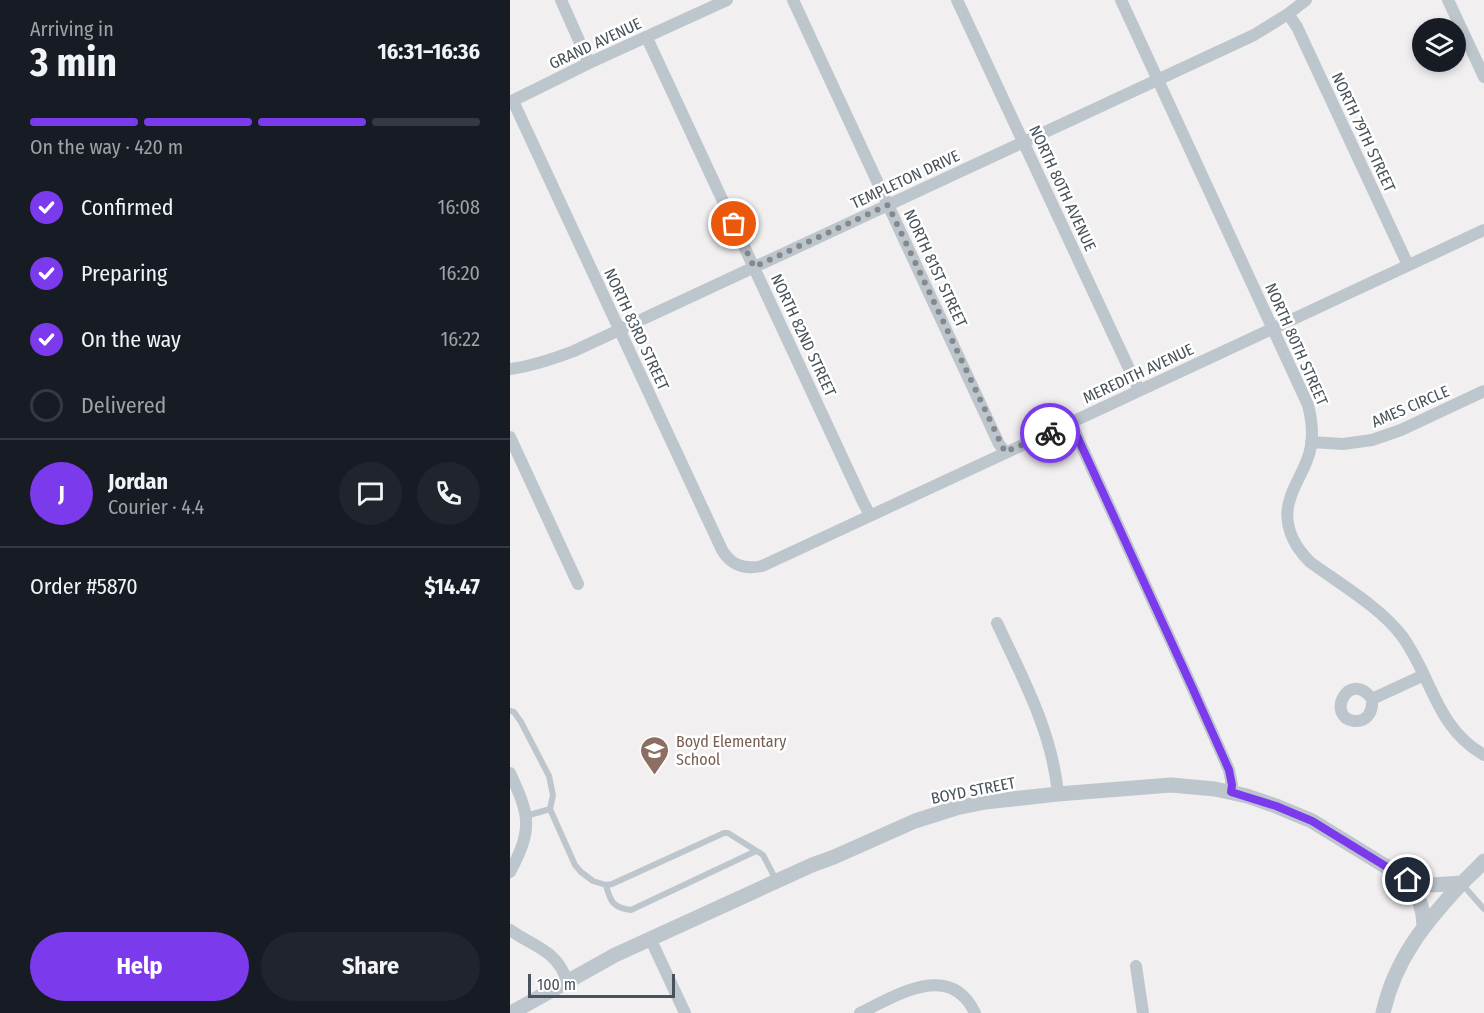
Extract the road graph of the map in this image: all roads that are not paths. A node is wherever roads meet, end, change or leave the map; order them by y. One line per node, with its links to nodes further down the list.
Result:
1 (561, 0): 10 (street)
2 (727, 0): 9 (street, GRAND AVENUE)
3 (793, 0): 15 (street, NORTH 81ST STREET)
4 (957, 0): 14 (street, NORTH 80TH AVENUE)
5 (1121, 0): 12 (street, NORTH 80TH STREET)
6 (1306, 0): 8 (street, TEMPLETON DRIVE)
7 (1448, 0): 11 (street)
8 (1288, 14): 12 (street, TEMPLETON DRIVE); 17 (street, NORTH 79TH STREET)
9 (647, 38): 10 (street, GRAND AVENUE); 18 (street, NORTH 82ND STREET)
10 (589, 63): 13 (street, GRAND AVENUE)
11 (1484, 77)
12 (1158, 79): 14 (street, TEMPLETON DRIVE); 19 (street, NORTH 80TH STREET)
13 (512, 101): 20 (street, NORTH 83RD STREET)
14 (1023, 142): 15 (street, TEMPLETON DRIVE); 22 (street, NORTH 80TH AVENUE)
15 (888, 205): 18 (street, TEMPLETON DRIVE); 27 (street, NORTH 81ST STREET)
16 (1484, 230): 17 (street, MEREDITH AVENUE)
17 (1408, 265): 19 (street, MEREDITH AVENUE)
18 (754, 267): 20 (street, TEMPLETON DRIVE); 28 (street, NORTH 82ND STREET)
19 (1273, 328): 22 (street, MEREDITH AVENUE); 26 (street, NORTH 80TH STREET)
20 (619, 330): 21 (street, TEMPLETON DRIVE); 29 (street, NORTH 83RD STREET)
21 (510, 369)
22 (1139, 390): 24 (street, MEREDITH AVENUE)
23 (1484, 392): 26 (street, AMES CIRCLE)
24 (1071, 423): 27 (street, MEREDITH AVENUE); 37 (street)
25 (510, 437): 30 (street)
26 (1311, 442): 32 (street, NORTH 80TH STREET)
27 (1005, 452): 28 (street, MEREDITH AVENUE)
28 (870, 515): 29 (street, MEREDITH AVENUE)
29 (739, 566)
30 (578, 584)
31 (997, 623): 38 (street)
32 (1424, 675): 33 (street); 35 (street, NORTH 80TH STREET)
33 (1372, 699)
34 (510, 711): 39 (lane)
35 (1484, 755)
36 (510, 774): 40 (street)
37 (1231, 792): 38 (street, BOYD STREET); 44 (street, BOYD STREET)
38 (1058, 794): 45 (street, BOYD STREET)
39 (550, 808): 40 (lane); 47 (lane)
40 (526, 816): 43 (street)
41 (756, 851): 45 (lane); 47 (lane); 47 (lane)
42 (1484, 861): 46 (street)
43 (510, 872)
44 (1408, 880): 46 (street, BOYD STREET); 49 (street)
45 (776, 881): 51 (street, BOYD STREET)
46 (1462, 884): 48 (lane); 49 (street)
47 (606, 885)
48 (1484, 909)
49 (1424, 926): 59 (street)
50 (510, 930): 53 (street)
51 (650, 938): 53 (street, BOYD STREET); 56 (street)
52 (1136, 966): 58 (street)
53 (567, 981): 55 (street, BOYD STREET)
54 (973, 1009): 57 (street)
55 (511, 1013)
56 (685, 1013)
57 (860, 1013)
58 (1143, 1013)
59 (1383, 1013)

